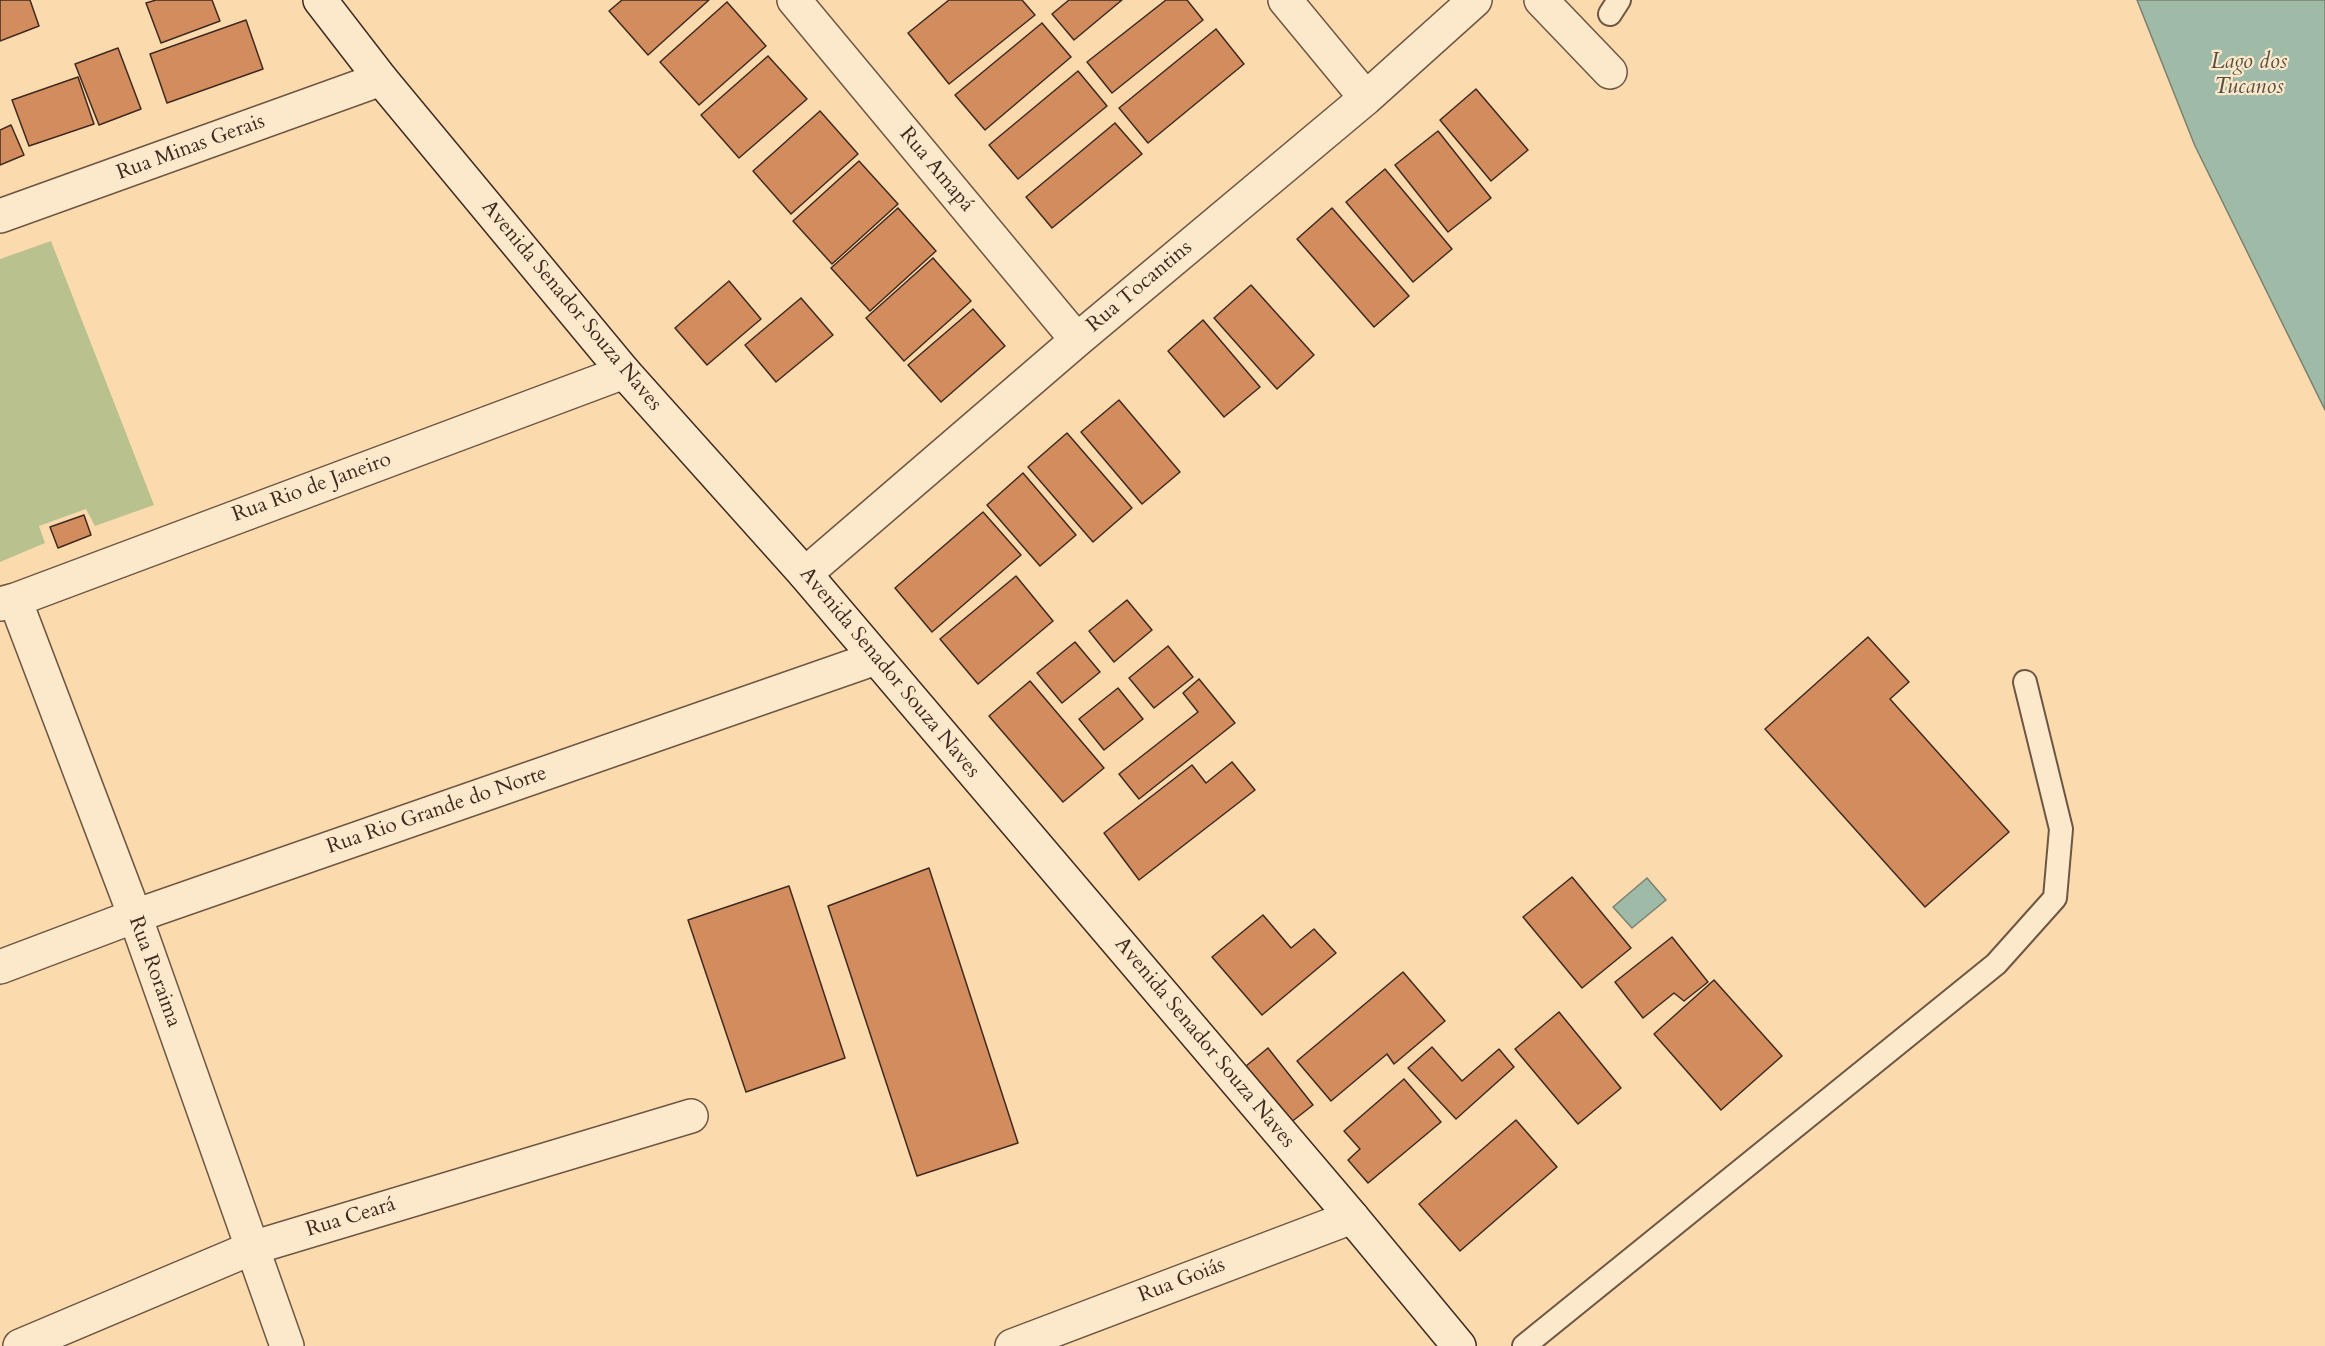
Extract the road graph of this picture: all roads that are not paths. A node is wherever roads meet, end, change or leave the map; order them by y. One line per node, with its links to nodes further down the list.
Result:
1 (320, 0): 7 (street, Avenida Senador Souza Naves)
2 (794, 0): 10 (street, Rua Amapá)
3 (1285, 0): 8 (street)
4 (1475, 0): 8 (street, Rua Tocantins)
5 (1541, 0): 6 (street)
6 (1610, 72)
7 (381, 79): 9 (street, Rua Minas Gerais); 11 (street, Avenida Senador Souza Naves)
8 (1366, 98): 10 (street, Rua Tocantins)
9 (0, 216)
10 (1077, 340): 12 (street, Rua Tocantins)
11 (624, 372): 12 (street, Avenida Senador Souza Naves); 13 (street, Rua Rio de Janeiro)
12 (805, 574): 14 (street, Avenida Senador Souza Naves)
13 (7, 602): 16 (street, Rua Roraima)
14 (876, 658): 16 (street, Rua Rio Grande do Norte); 19 (street, Avenida Senador Souza Naves)
15 (2025, 682): 25 (lane)
16 (135, 916): 17 (street, Rua Rio Grande do Norte); 20 (street, Rua Roraima)
17 (0, 967)
18 (692, 1116): 20 (street, Rua Ceará)
19 (1352, 1217): 23 (street, Rua Goiás); 24 (street, Avenida Senador Souza Naves)
20 (252, 1248): 21 (street, Rua Ceará); 22 (street, Rua Roraima)
21 (20, 1346)
22 (287, 1346)
23 (1012, 1346)
24 (1459, 1346)
25 (1524, 1346)

